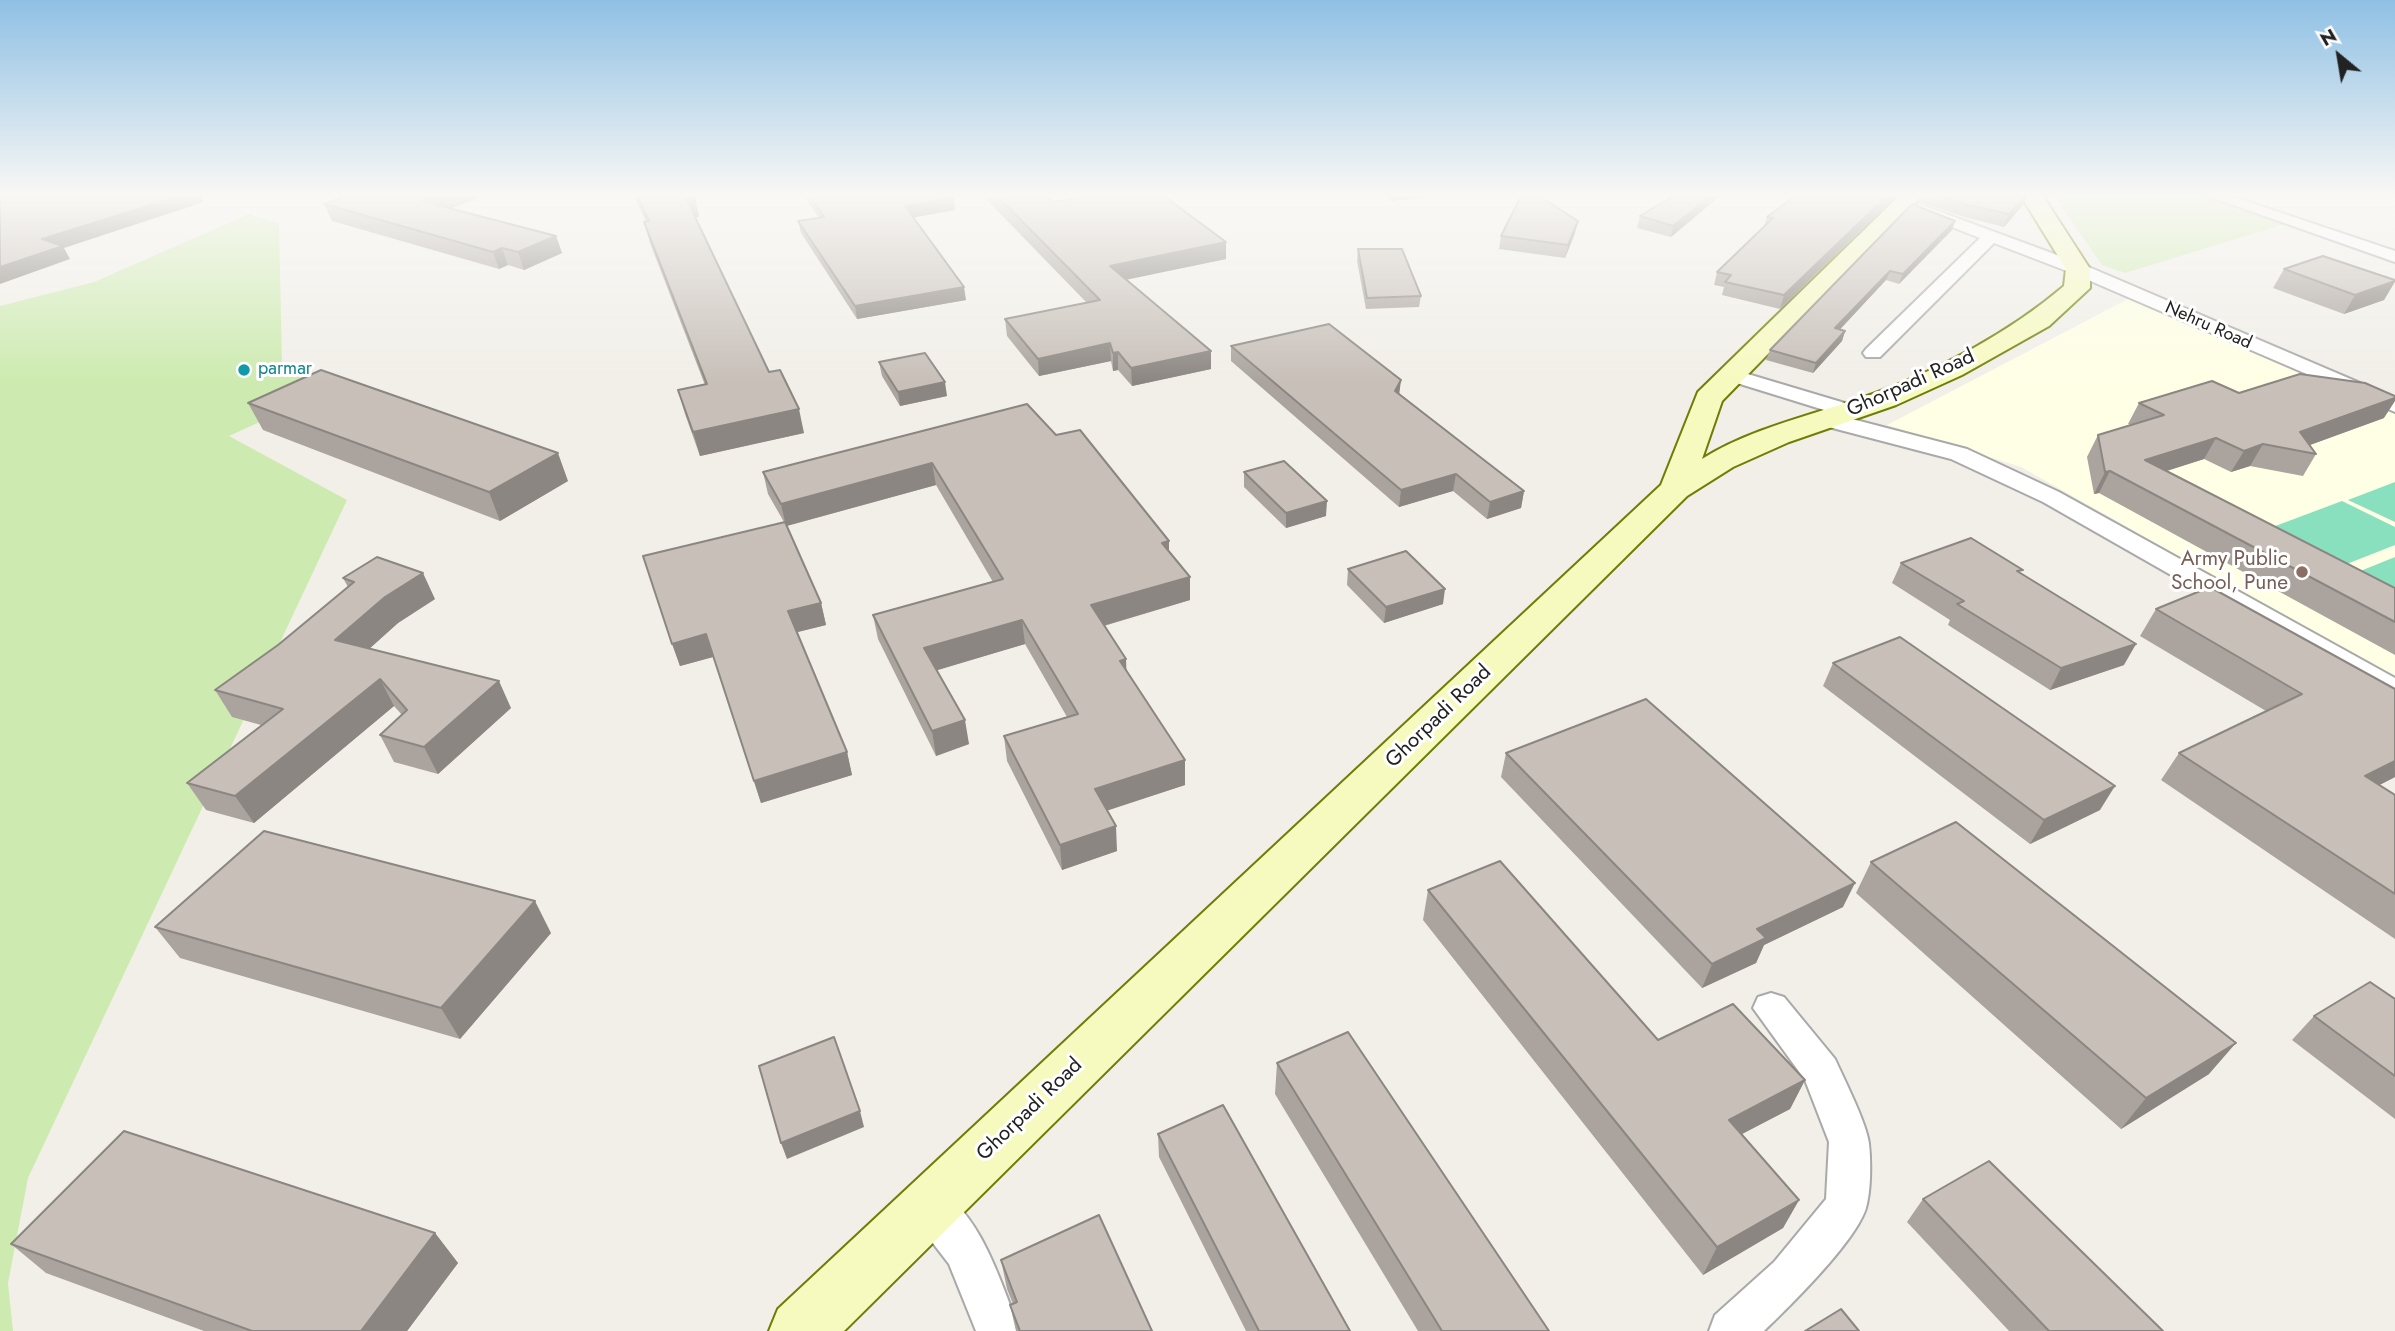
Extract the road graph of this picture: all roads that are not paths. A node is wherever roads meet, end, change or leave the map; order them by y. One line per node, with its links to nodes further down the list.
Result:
1 (1848, 258): 7 (main road)
2 (1970, 258): 6 (street)
3 (2050, 258): 5 (street, Nehru Road)
4 (2071, 258): 5 (main road)
5 (2078, 269): 8 (street, Nehru Road); 9 (main road, Ghorpadi Road)
6 (1873, 353)
7 (1731, 375): 9 (street); 10 (main road)
8 (2395, 406)
9 (1839, 416): 10 (main road, Ghorpadi Road); 11 (street)
10 (1676, 489): 13 (main road, Ghorpadi Road)
11 (2395, 690)
12 (1772, 1008): 16 (street)
13 (930, 1206): 14 (main road, Ghorpadi Road); 15 (street)
14 (800, 1331)
15 (998, 1331)
16 (1731, 1331)

